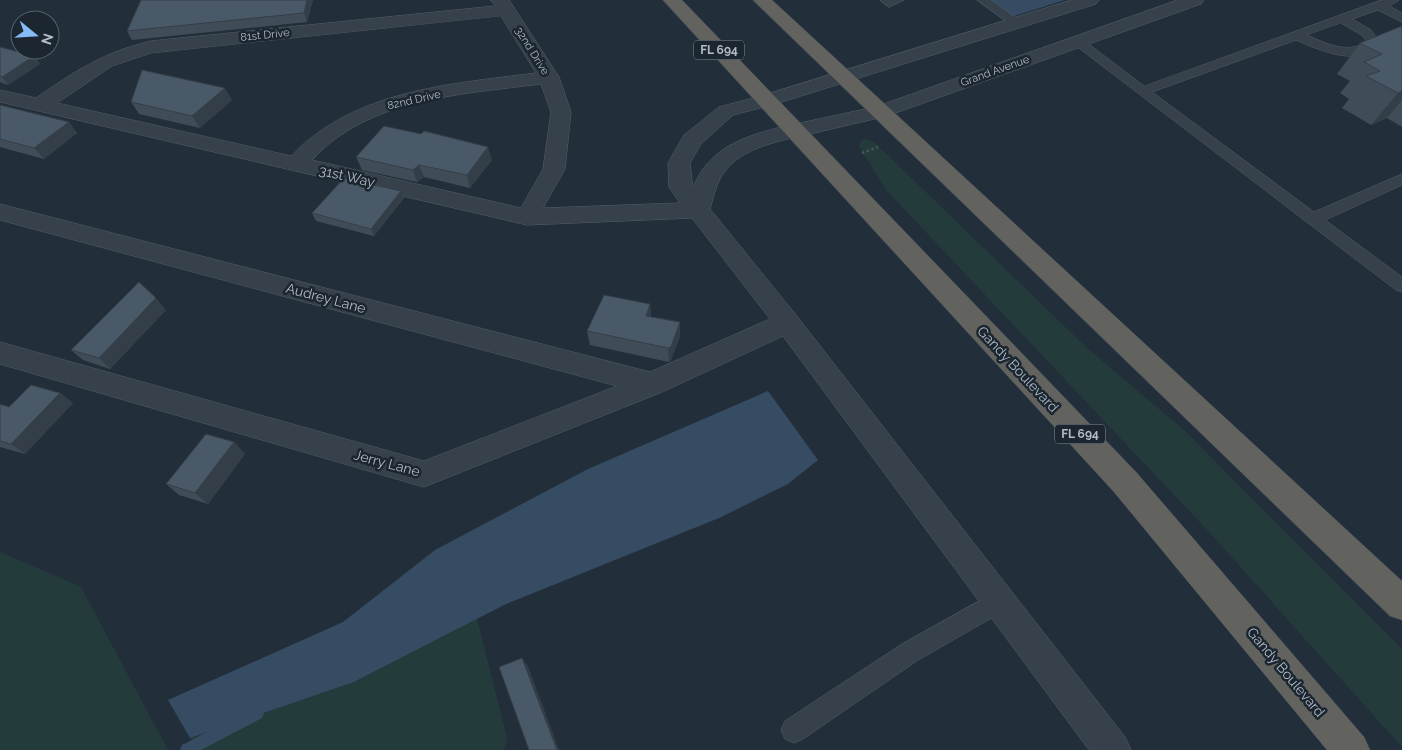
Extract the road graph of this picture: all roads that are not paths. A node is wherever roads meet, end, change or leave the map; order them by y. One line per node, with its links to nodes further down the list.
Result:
1 (672, 0): 20 (highway, Gandy Boulevard / FL 694)
2 (762, 0): 17 (highway)
3 (886, 0): 4 (lane)
4 (898, 0)
5 (984, 0): 13 (lane)
6 (1090, 0): 13 (street)
7 (1195, 0): 15 (street, Grand Avenue)
8 (1393, 0): 10 (lane)
9 (503, 5): 16 (street, 32nd Drive); 21 (street, 81st Drive)
10 (1378, 5): 11 (lane); 12 (lane)
11 (1342, 18): 14 (lane); 14 (lane)
12 (1402, 18)
13 (1017, 23): 15 (street); 17 (street)
14 (1296, 35): 18 (lane)
15 (1077, 42): 18 (lane); 22 (street, Grand Avenue)
16 (549, 78): 24 (street, 82nd Drive); 28 (street, 32nd Drive)
17 (846, 78): 20 (street); 22 (highway)
18 (1142, 91): 29 (lane)
19 (0, 96): 21 (street, 31st Way)
20 (765, 101): 23 (highway, Gandy Boulevard / FL 694); 26 (street)
21 (40, 105): 24 (street, 31st Way)
22 (880, 112): 23 (street, Grand Avenue); 35 (highway)
23 (793, 131): 26 (street, Grand Avenue); 38 (highway, Gandy Boulevard / FL 694)
24 (296, 164): 28 (street, 31st Way)
25 (1402, 179): 29 (lane)
26 (698, 210): 28 (street, 31st Way); 31 (street)
27 (0, 212): 33 (street, Audrey Lane)
28 (528, 217)
29 (1313, 219): 30 (lane)
30 (1402, 286)
31 (787, 322): 33 (street, Jerry Lane); 34 (street)
32 (0, 353): 33 (street, Jerry Lane)
33 (652, 384)
34 (999, 601): 36 (lane); 37 (street)
35 (1402, 604)
36 (794, 730)
37 (1112, 750)
38 (1351, 750)

